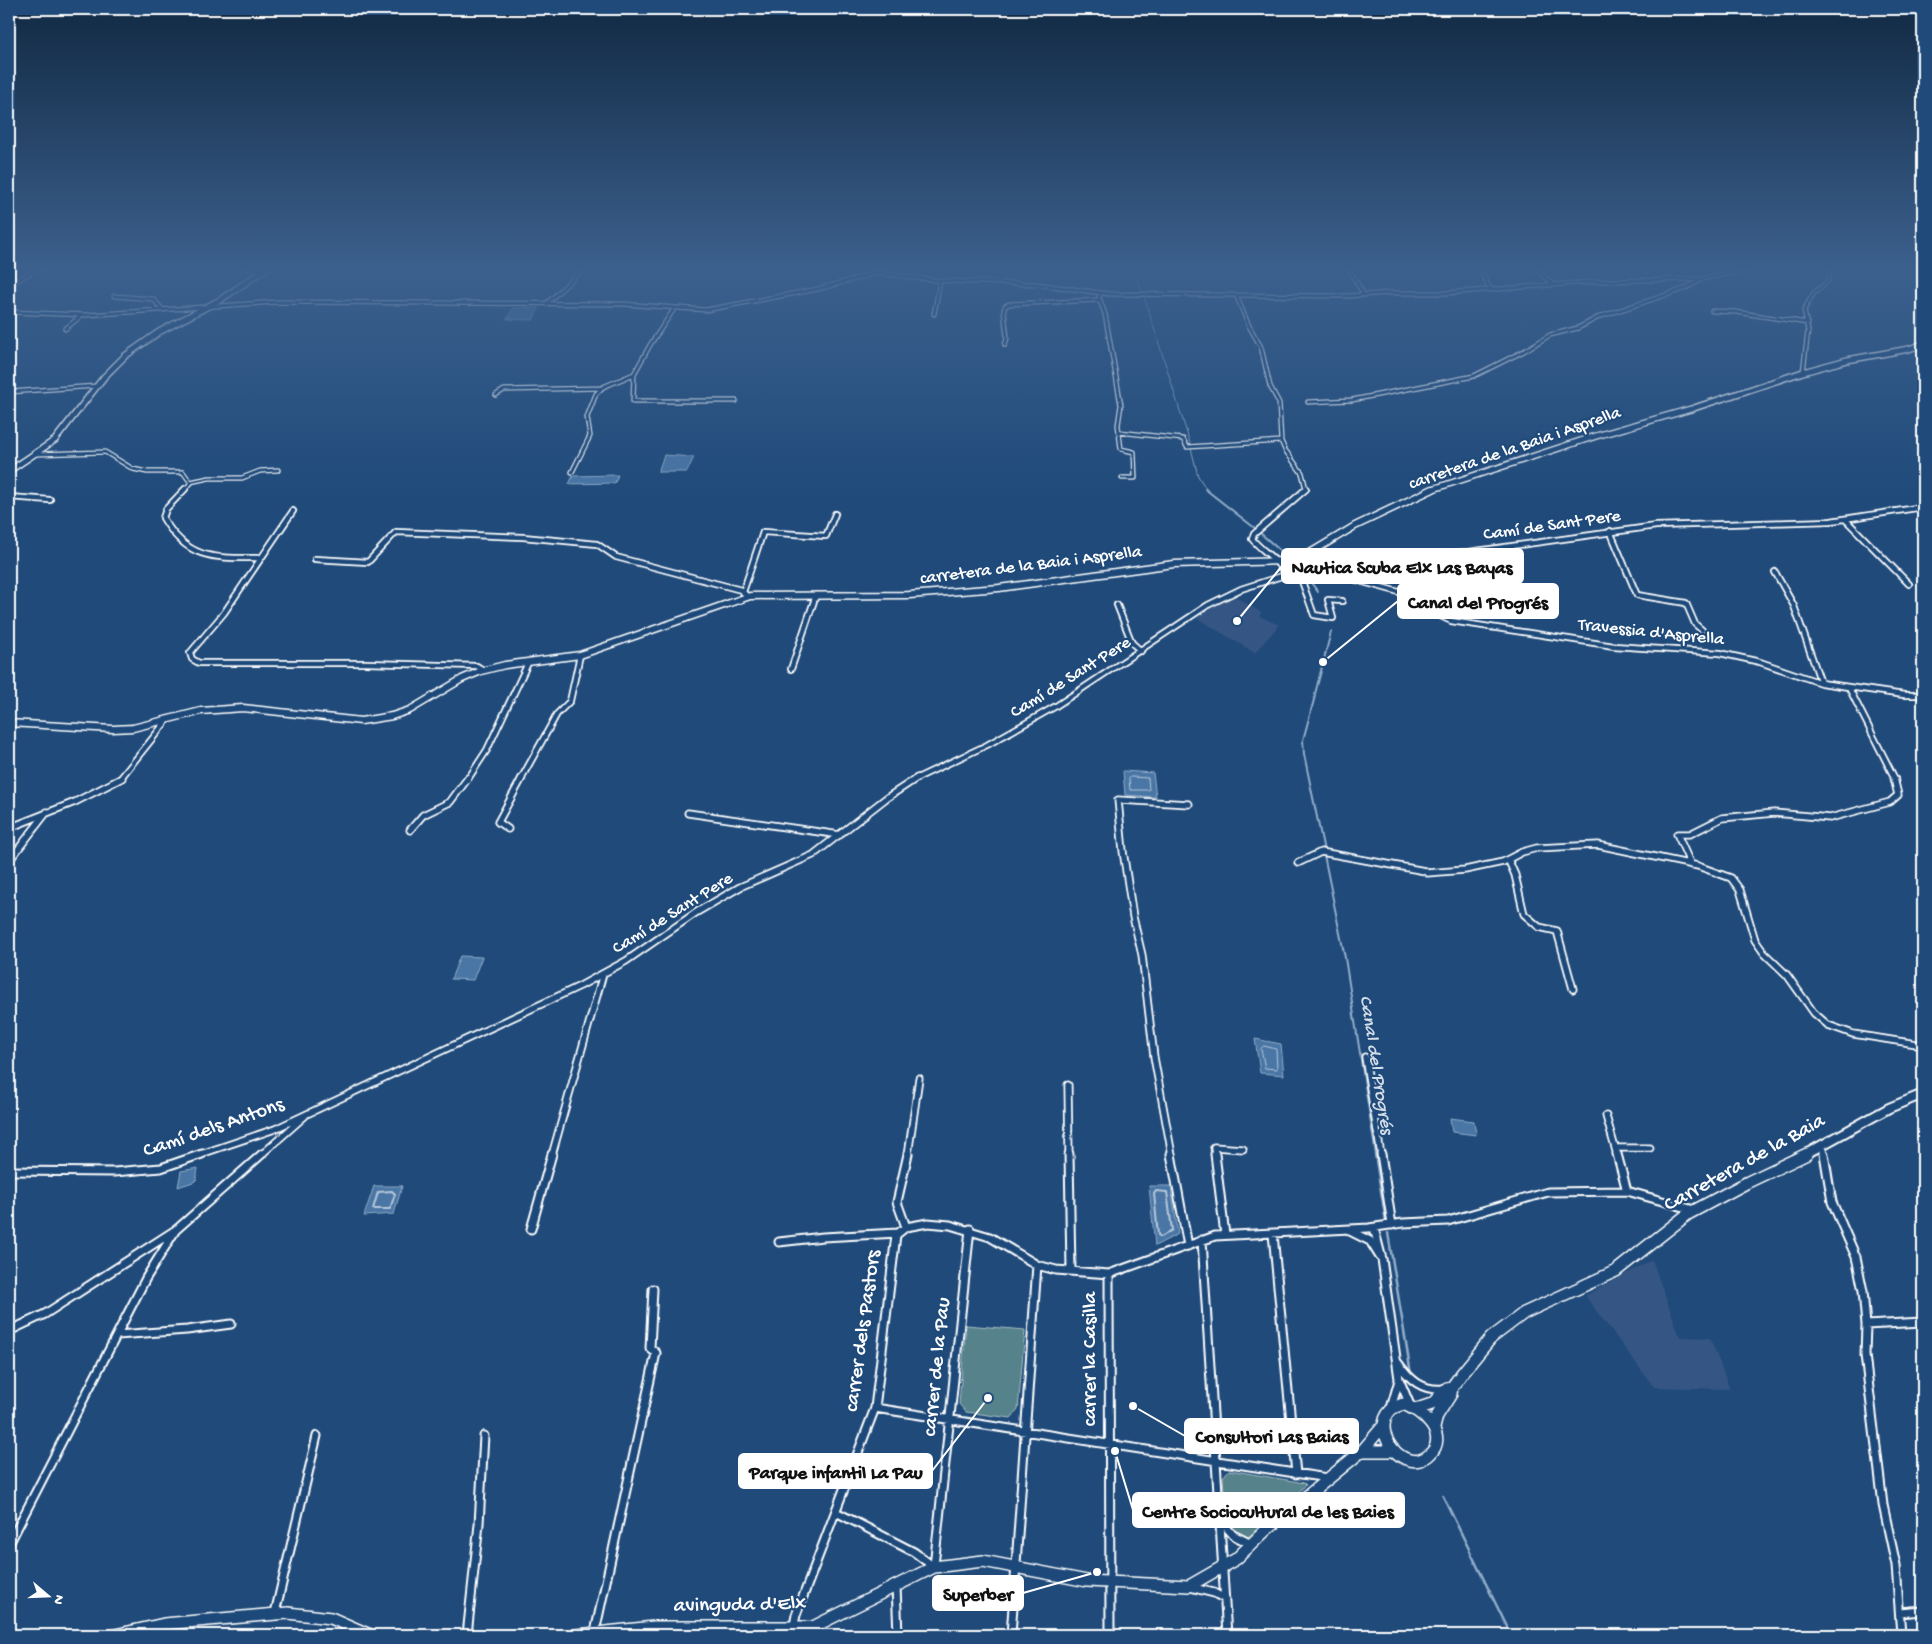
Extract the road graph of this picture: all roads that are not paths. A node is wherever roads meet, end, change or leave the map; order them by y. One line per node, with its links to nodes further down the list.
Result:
1 (140, 345): 10 (main road)
2 (651, 345): 9 (street)
3 (1110, 345): 16 (street)
4 (1260, 345): 17 (street)
5 (1534, 345): 15 (street)
6 (1807, 345): 8 (street)
7 (1921, 345): 8 (main road, carretera de la Baia i Asprella)
8 (1804, 372): 33 (main road, carretera de la Baia i Asprella)
9 (634, 374): 11 (street); 14 (street)
10 (97, 386): 12 (street); 18 (main road)
11 (602, 388): 13 (street); 21 (street)
12 (9, 392)
13 (496, 395)
14 (736, 401)
15 (1308, 402)
16 (1119, 432): 17 (street); 22 (street)
17 (1281, 441): 33 (street)
18 (36, 454): 20 (main road); 23 (street)
19 (278, 470): 23 (street)
20 (9, 472)
21 (572, 472)
22 (1122, 478)
23 (190, 482): 31 (street)
24 (9, 496): 25 (street)
25 (50, 500)
26 (1923, 508): 29 (street, Camí de Sant Pere)
27 (292, 510): 31 (street)
28 (834, 514): 39 (street)
29 (1845, 519): 30 (street, Camí de Sant Pere); 38 (street)
30 (1610, 532): 34 (street, Camí de Sant Pere); 44 (street)
31 (261, 558): 49 (street)
32 (315, 559): 39 (street)
33 (1279, 562): 37 (street); 40 (main road, carretera de la Baia i Asprella)
34 (1327, 564): 35 (street, Camí de Sant Pere); 50 (street, Travessia d'Asprella)
35 (1298, 570): 37 (street, Camí de Sant Pere); 42 (street)
36 (1775, 572): 50 (street)
37 (1285, 575): 45 (street, Camí de Sant Pere)
38 (1909, 584)
39 (743, 592): 41 (street)
40 (816, 595): 41 (main road, carretera de la Baia i Asprella); 48 (street)
41 (748, 596): 46 (main road, carretera de la Baia i Asprella)
42 (1342, 601)
43 (1117, 605): 45 (street)
44 (1702, 630)
45 (1141, 651): 61 (street, Camí de Sant Pere)
46 (580, 655): 47 (main road, carretera de la Baia i Asprella); 59 (street)
47 (528, 663): 49 (main road, carretera de la Baia i Asprella); 60 (street)
48 (791, 669)
49 (483, 670): 53 (main road, carretera de la Baia i Asprella)
50 (1821, 683): 51 (street, Travessia d'Asprella)
51 (1849, 688): 52 (street, Travessia d'Asprella); 65 (street)
52 (1923, 695)
53 (168, 719): 54 (main road, carretera de la Baia i Asprella); 56 (street)
54 (9, 723)
55 (1189, 804): 94 (street)
56 (48, 812): 58 (street); 63 (street)
57 (688, 813): 61 (street)
58 (9, 828)
59 (508, 829)
60 (410, 830)
61 (840, 835): 66 (street, Camí de Sant Pere)
62 (1508, 859): 64 (street); 65 (street); 67 (street)
63 (9, 861)
64 (1298, 863)
65 (1691, 865): 68 (street)
66 (603, 974): 73 (street, Camí de Sant Pere); 86 (street)
67 (1573, 989)
68 (1923, 1045)
69 (1365, 1057): 82 (street)
70 (919, 1078): 83 (street)
71 (1068, 1085): 97 (street)
72 (1923, 1094): 75 (main road, Carretera de la Baia)
73 (309, 1113): 79 (street, Camí dels Antons); 85 (street)
74 (1606, 1116): 76 (street)
75 (1822, 1144): 81 (main road, Carretera de la Baia); 102 (street)
76 (1615, 1148): 77 (street); 80 (street)
77 (1650, 1148)
78 (1243, 1149): 91 (street)
79 (9, 1171)
80 (1627, 1191): 81 (street); 82 (street)
81 (1696, 1210): 107 (main road, Carretera de la Baia)
82 (1392, 1225): 84 (street)
83 (906, 1227): 87 (street); 89 (street)
84 (1372, 1228): 88 (street); 95 (street)
85 (177, 1229): 103 (street); 104 (street)
86 (531, 1230)
87 (970, 1230): 96 (street); 111 (street, carrer de la Pau)
88 (1344, 1230): 90 (street); 95 (street)
89 (897, 1234): 93 (street); 109 (street, carrer dels Pastors)
90 (1273, 1234): 91 (street); 121 (street)
91 (1225, 1235): 92 (street)
92 (1202, 1240): 94 (street); 120 (street)
93 (780, 1242)
94 (1188, 1246): 98 (street)
95 (1382, 1259): 105 (street)
96 (1037, 1265): 97 (street); 114 (street)
97 (1071, 1271): 98 (street)
98 (1108, 1274): 117 (street, carrer la Casilla)
99 (654, 1289): 139 (street)
100 (1923, 1322): 102 (street)
101 (231, 1324): 104 (street)
102 (1866, 1325): 136 (street)
103 (9, 1331)
104 (117, 1335): 125 (street)
105 (1397, 1363): 106 (street); 107 (street)
106 (1399, 1379): 108 (street); 110 (street)
107 (1449, 1388): 108 (main road, Carretera de la Baia); 113 (main road, Carretera de la Baia)
108 (1413, 1407): 110 (main road); 113 (main road)
109 (875, 1408): 111 (street); 123 (street, carrer dels Pastors)
110 (1390, 1409): 112 (main road)
111 (950, 1420): 114 (street); 127 (street, carrer de la Pau)
112 (1384, 1425): 118 (main road, avinguda d'Elx); 119 (main road)
113 (1434, 1428): 119 (main road)
114 (1025, 1432): 117 (street); 128 (street)
115 (317, 1436): 135 (street)
116 (484, 1436): 142 (street)
117 (1109, 1445): 120 (street); 130 (street, carrer la Casilla)
118 (1362, 1451): 119 (main road); 122 (main road, avinguda d'Elx)
119 (1394, 1451)
120 (1217, 1462): 121 (street); 124 (street)
121 (1296, 1474): 122 (street)
122 (1330, 1479): 126 (main road, avinguda d'Elx)
123 (836, 1512): 127 (street); 138 (street, carrer dels Pastors)
124 (1220, 1520): 126 (street); 129 (street)
125 (9, 1544)
126 (1252, 1544): 129 (main road, avinguda d'Elx)
127 (934, 1567): 128 (main road, avinguda d'Elx); 131 (main road, avinguda d'Elx)
128 (1016, 1567): 130 (main road, avinguda d'Elx); 145 (street)
129 (1222, 1569): 132 (main road, avinguda d'Elx); 133 (street)
130 (1110, 1583): 132 (main road, avinguda d'Elx); 146 (street, carrer la Casilla)
131 (896, 1586): 138 (main road, avinguda d'Elx); 144 (street)
132 (1189, 1586): 133 (street)
133 (1225, 1599): 147 (street)
134 (1923, 1611): 136 (street)
135 (275, 1613): 140 (main road); 141 (main road)
136 (1900, 1613): 148 (street)
137 (654, 1631): 138 (main road, avinguda d'Elx); 139 (main road)
138 (792, 1631)
139 (595, 1633): 143 (main road)
140 (115, 1635)
141 (370, 1635)
142 (467, 1635)
143 (577, 1635)
144 (898, 1635)
145 (1011, 1635)
146 (1110, 1635)
147 (1227, 1635)
148 (1901, 1635)

